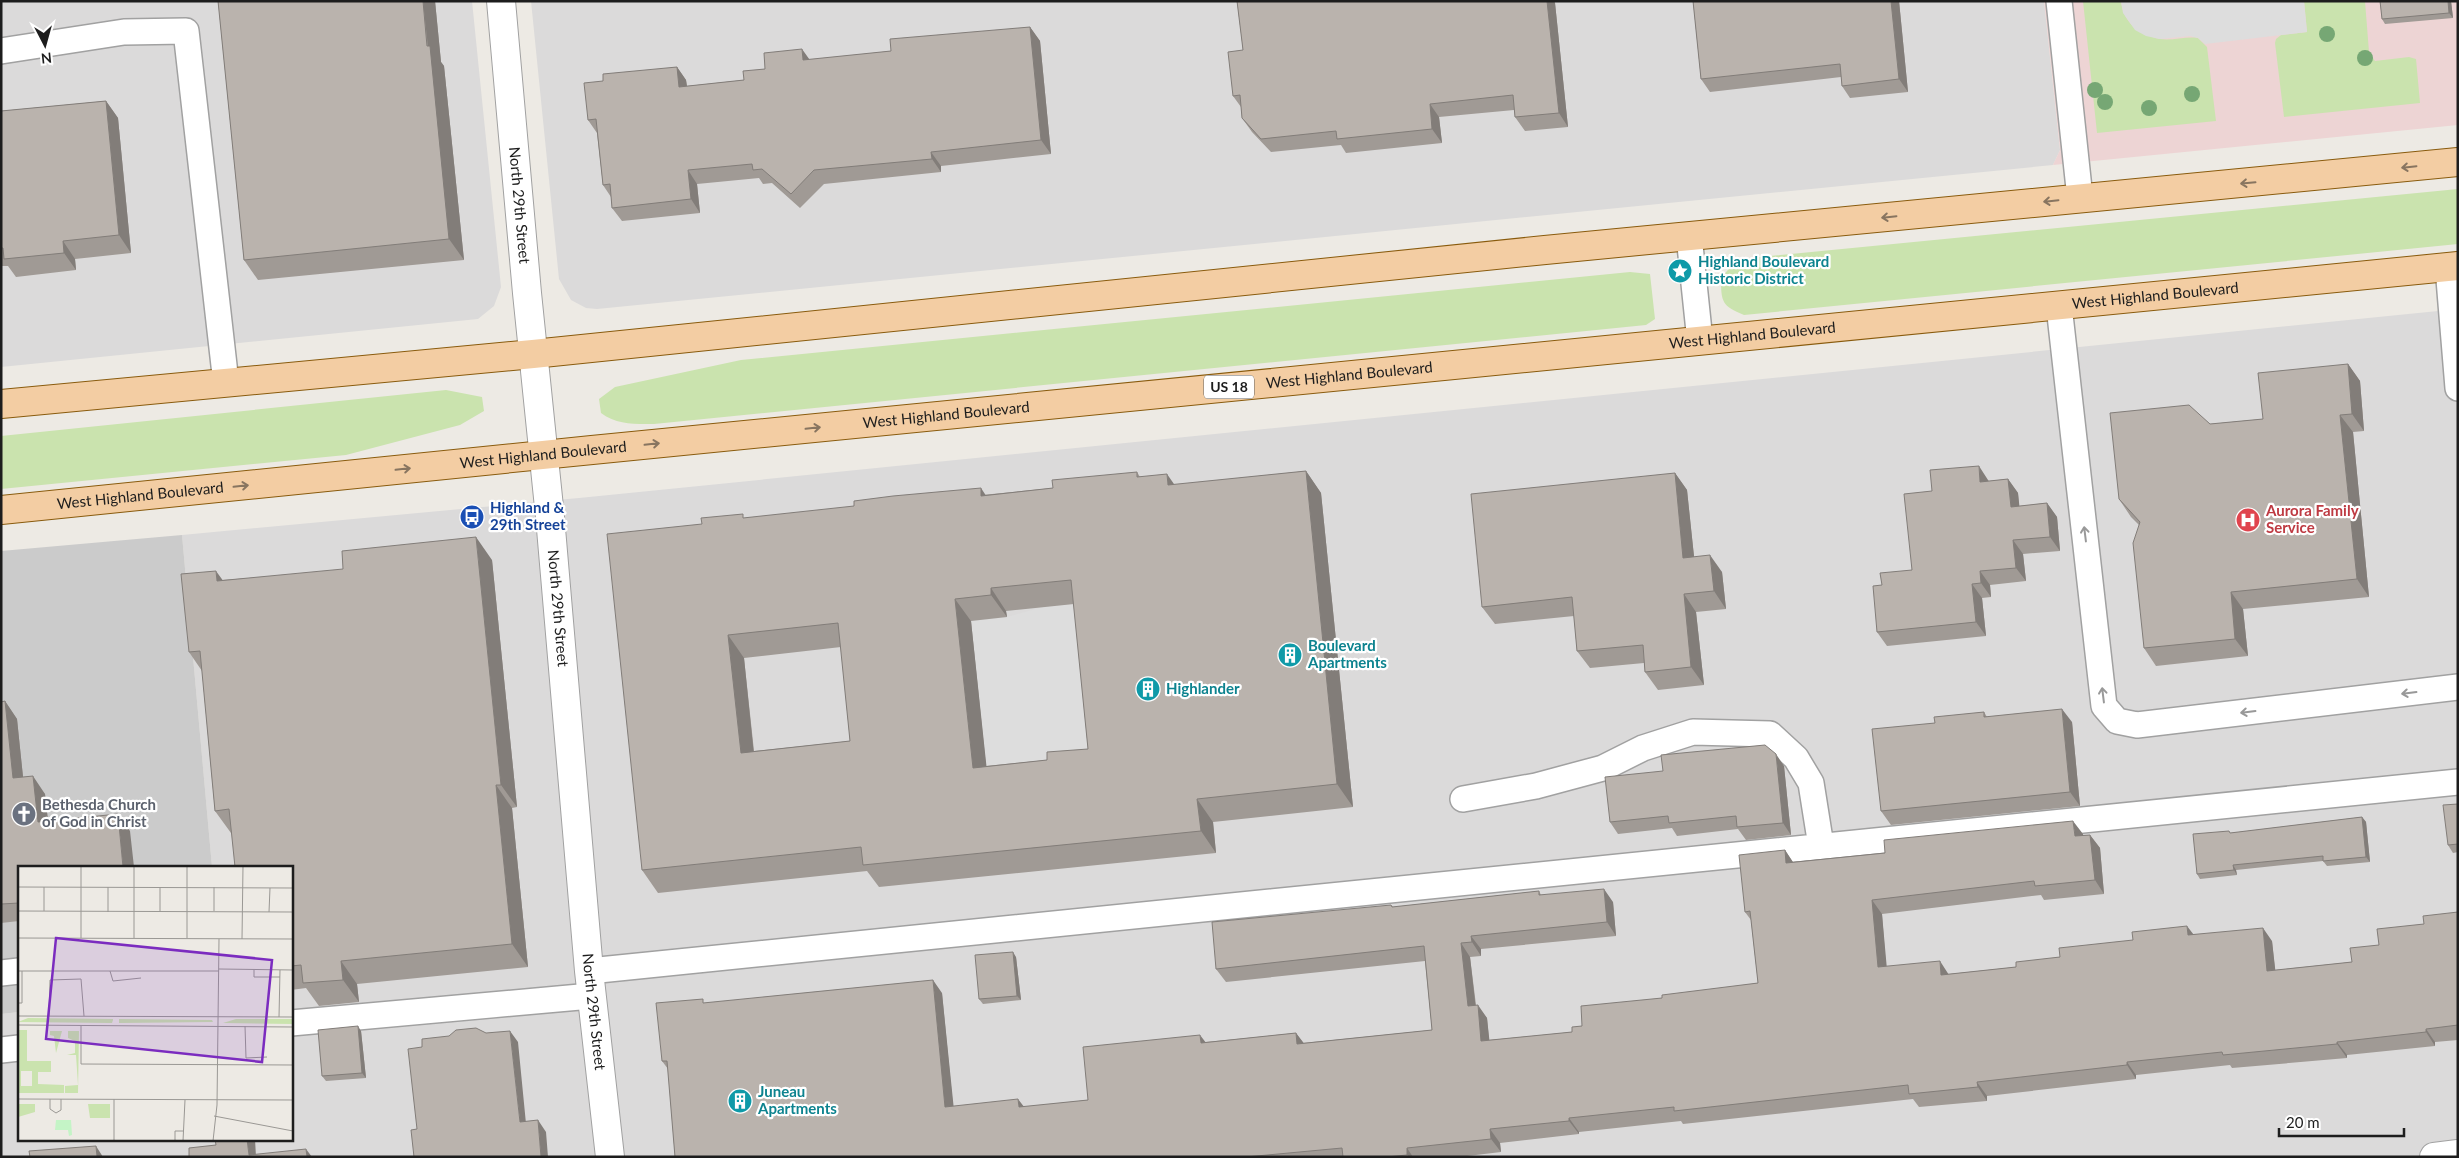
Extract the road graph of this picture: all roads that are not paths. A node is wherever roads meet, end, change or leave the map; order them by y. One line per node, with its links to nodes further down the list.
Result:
1 (500, 1): 10 (street, North 29th Street)
2 (2060, 1): 5 (lane)
3 (1, 51): 11 (lane)
4 (2458, 162): 5 (main road, one-way to 5)
5 (2080, 198): 6 (main road, one-way to 6)
6 (1689, 236): 9 (lane); 10 (main road)
7 (2453, 267): 8 (main road, West Highland Boulevard / US 18); 12 (lane)
8 (2059, 306): 9 (main road, West Highland Boulevard / US 18); 16 (lane, one-way to 8)
9 (1700, 341): 14 (main road, West Highland Boulevard / US 18, one-way to 9)
10 (533, 354): 11 (main road); 14 (street, North 29th Street)
11 (226, 383): 13 (main road)
12 (2458, 388)
13 (1, 404)
14 (544, 456): 15 (main road, West Highland Boulevard / US 18, one-way to 14); 22 (street, North 29th Street)
15 (1, 510)
16 (2458, 687)
17 (2458, 782): 19 (lane)
18 (1463, 799): 19 (lane)
19 (1821, 846): 22 (lane)
20 (18, 971): 21 (lane)
21 (1, 973)
22 (590, 983): 23 (lane); 27 (street, North 29th Street)
23 (292, 1023)
24 (18, 1048): 25 (lane)
25 (1, 1050)
26 (2458, 1154): 28 (street)
27 (610, 1157)
28 (2434, 1157)

